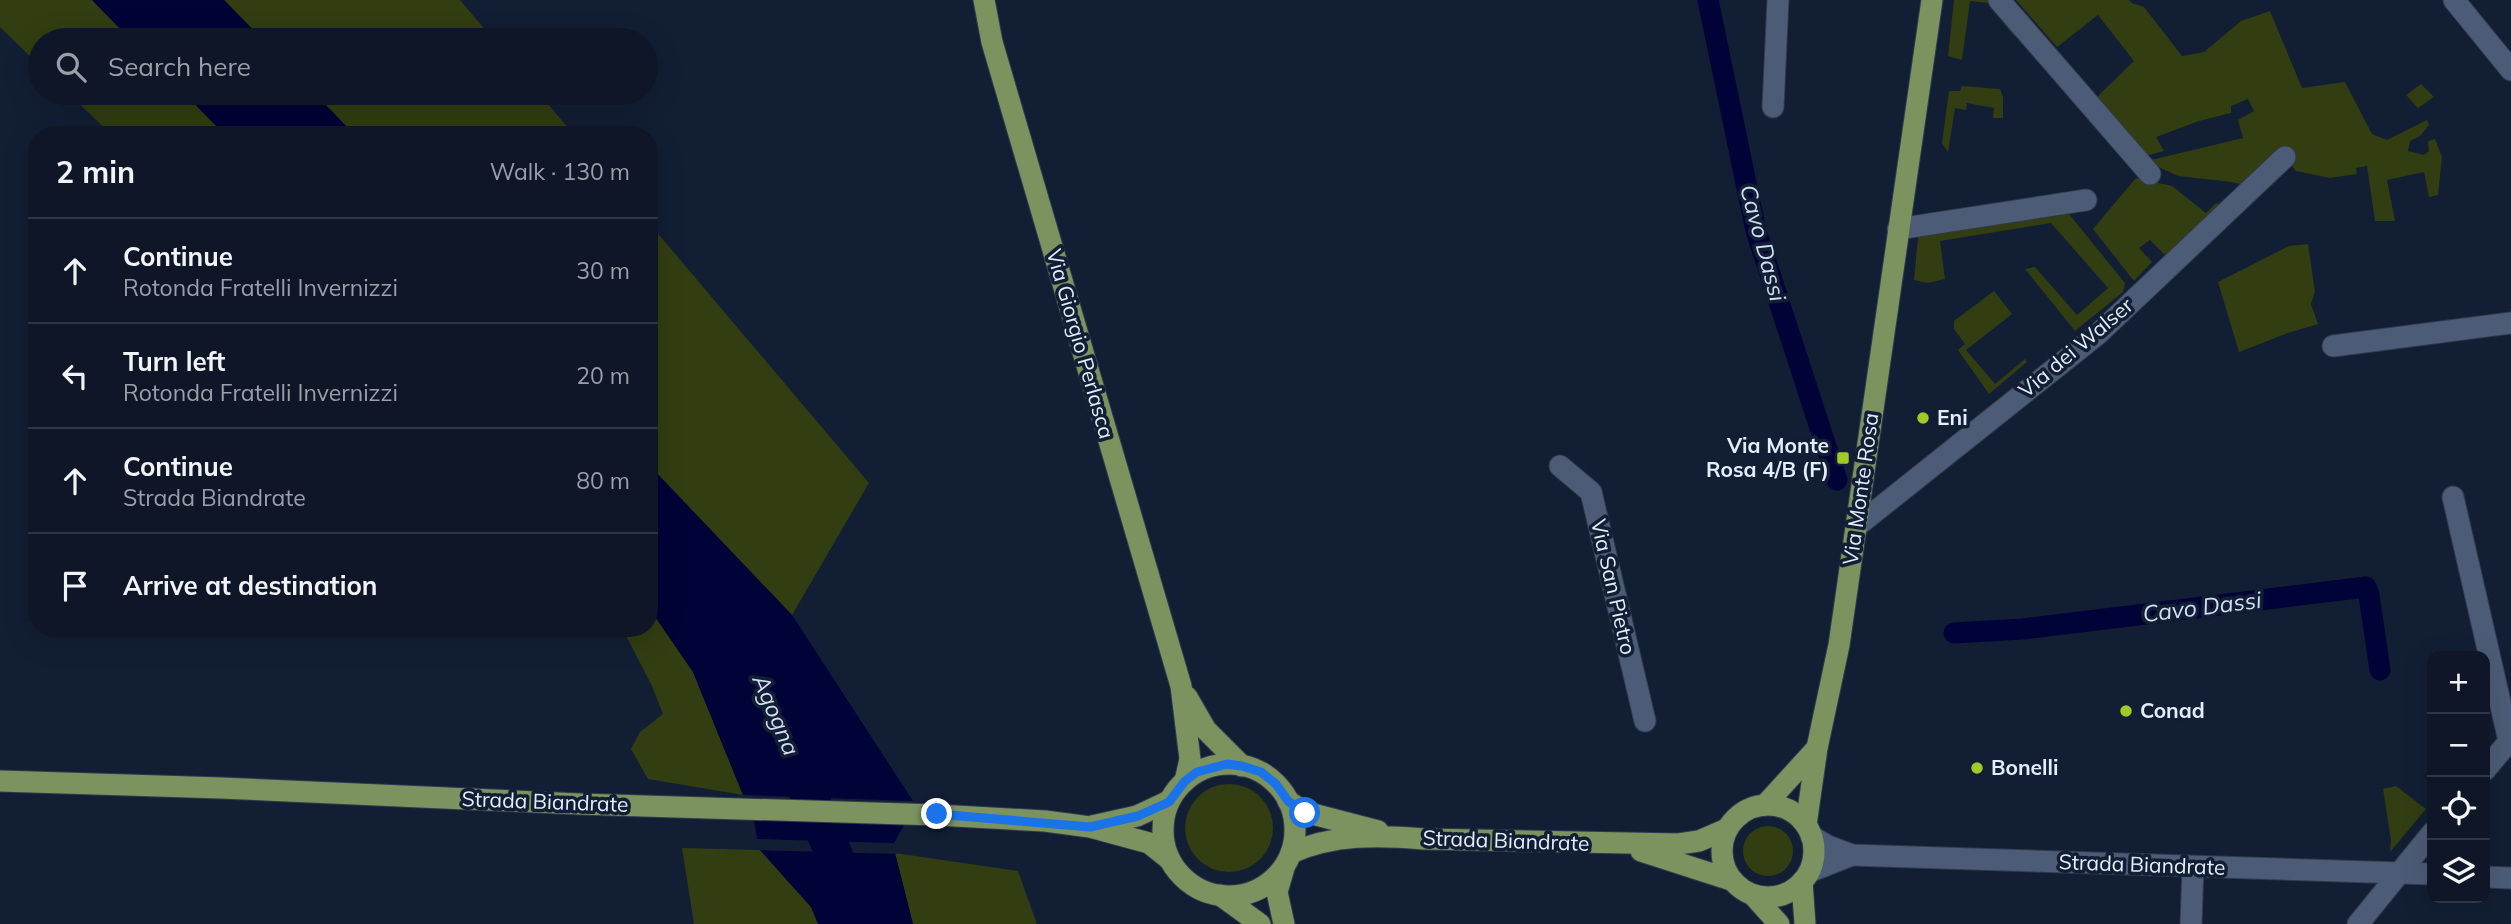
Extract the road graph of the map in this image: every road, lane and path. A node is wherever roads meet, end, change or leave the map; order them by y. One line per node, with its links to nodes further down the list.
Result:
1 (984, 0): 17 (main road, Via Giorgio Perlasca)
2 (1778, 0): 7 (street)
3 (1932, 0): 11 (main road, Via Monte Rosa)
4 (1998, 0): 9 (street)
5 (2463, 3): 6 (street)
6 (2511, 70)
7 (1773, 107)
8 (2285, 157): 16 (street, Via dei Walser)
9 (2150, 174)
10 (2086, 200): 11 (street)
11 (1898, 229): 16 (main road, Via Monte Rosa)
12 (2511, 323): 13 (street)
13 (2333, 346)
14 (1560, 466): 18 (street, Via San Pietro)
15 (2453, 497): 19 (street)
16 (1857, 526): 20 (main road, Via Monte Rosa)
17 (1181, 687): 22 (main road, Via Giorgio Perlasca); 24 (main road, Via Giorgio Perlasca)
18 (1645, 721)
19 (2510, 740): 21 (street)
20 (1817, 748): 27 (main road); 30 (main road, Via Monte Rosa)
21 (2490, 764)
22 (1242, 766): 24 (main road); 25 (main road)
23 (0, 781): 28 (main road, Strada Biandrate)
24 (1185, 781): 26 (main road)
25 (1288, 801): 31 (main road, Strada Biandrate); 36 (main road)
26 (1169, 802): 28 (main road, Strada Biandrate); 35 (main road)
27 (1765, 805): 29 (main road); 30 (main road)
28 (1090, 827): 35 (main road, Strada Biandrate)
29 (1727, 829): 33 (main road, Strada Biandrate); 43 (main road)
30 (1809, 830): 34 (street, Strada Biandrate); 40 (main road)
31 (1389, 836): 33 (main road, Strada Biandrate); 36 (main road, Strada Biandrate)
32 (2427, 840): 38 (street)
33 (1622, 845): 43 (main road, Strada Biandrate)
34 (1852, 855): 37 (street, Strada Biandrate); 40 (street, Strada Biandrate)
35 (1169, 859): 44 (main road)
36 (1288, 859): 44 (main road); 47 (main road)
37 (2193, 867): 38 (street, Strada Biandrate); 50 (street)
38 (2400, 873): 39 (street, Strada Biandrate); 51 (street)
39 (2427, 874)
40 (1806, 877): 45 (main road); 49 (main road)
41 (2490, 877): 42 (street)
42 (2511, 878)
43 (1731, 880): 45 (main road)
44 (1220, 895): 46 (main road)
45 (1753, 895): 48 (main road)
46 (1260, 924)
47 (1284, 924)
48 (1779, 924)
49 (1805, 924)
50 (2191, 924)
51 (2358, 924)

